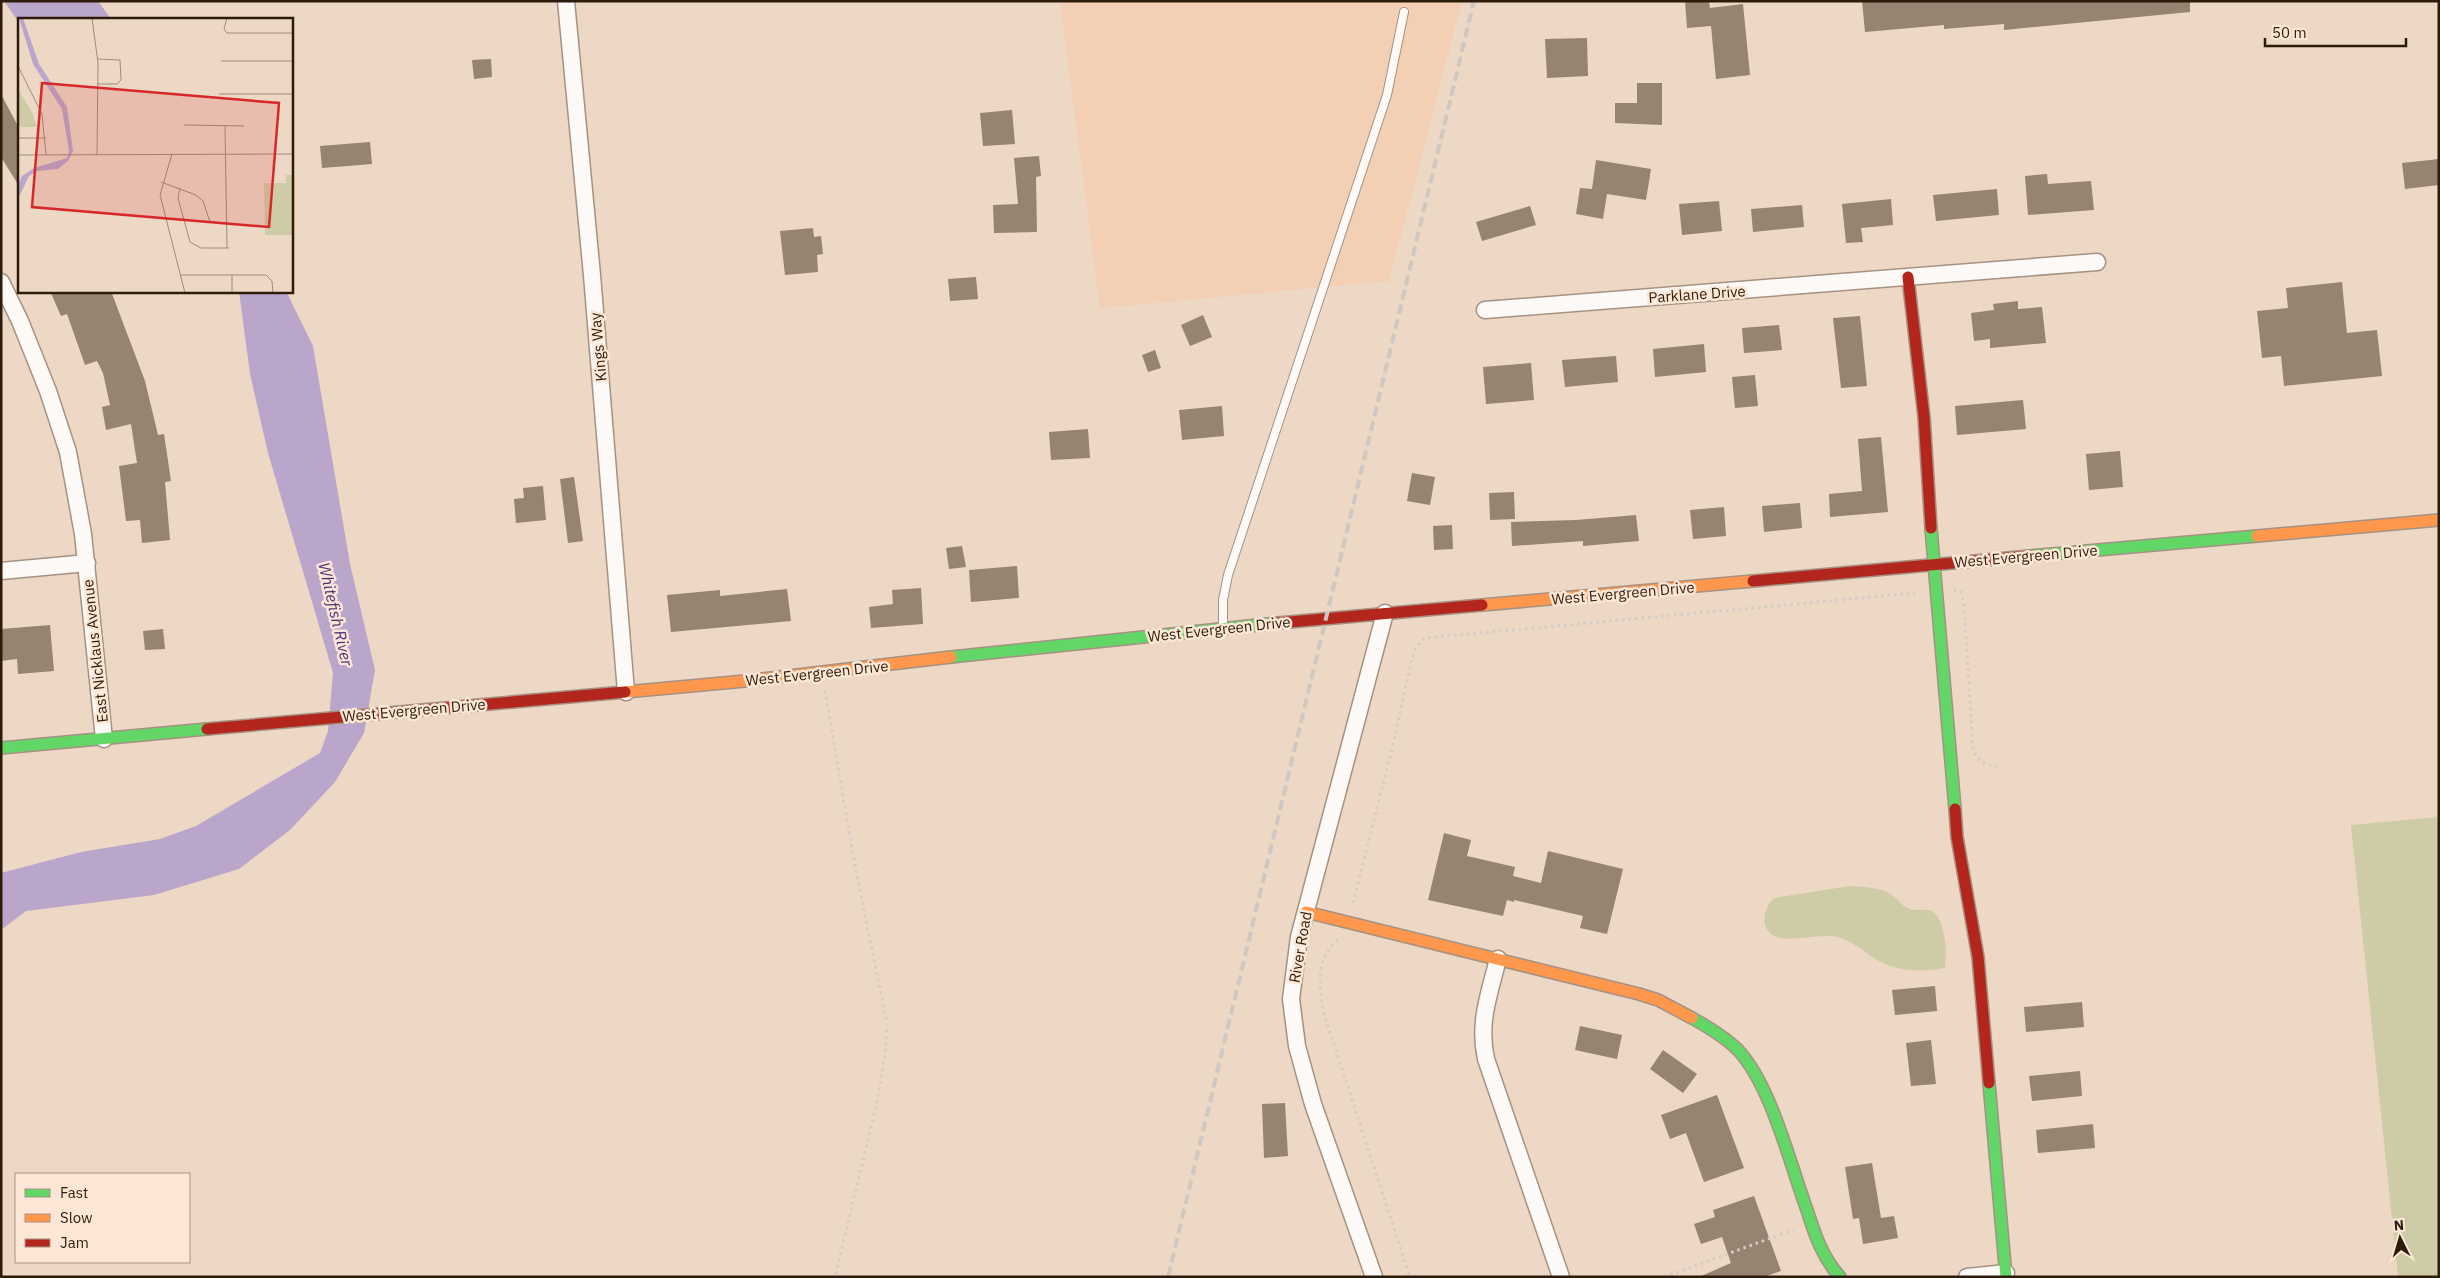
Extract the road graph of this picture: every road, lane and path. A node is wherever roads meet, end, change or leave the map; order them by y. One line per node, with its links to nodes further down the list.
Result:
1 (566, 1): 15 (street, Kings Way)
2 (1404, 12): 13 (lane)
3 (2097, 262): 4 (street, Parklane Drive)
4 (1908, 277): 6 (street, Parklane Drive); 9 (street)
5 (1, 282): 8 (street, East Nicklaus Avenue)
6 (1485, 310)
7 (2439, 520): 9 (street, West Evergreen Drive)
8 (86, 563): 10 (street, East Nicklaus Avenue); 16 (street, East Nicklaus Avenue)
9 (1933, 565): 11 (street); 12 (street, West Evergreen Drive)
10 (1, 571)
11 (1935, 592): 18 (path); 20 (path); 23 (street)
12 (1385, 614): 13 (street, West Evergreen Drive); 19 (street, River Road)
13 (1224, 628): 14 (street, West Evergreen Drive)
14 (822, 672): 15 (street, West Evergreen Drive); 24 (path)
15 (626, 692): 16 (street, West Evergreen Drive)
16 (104, 739): 17 (street, West Evergreen Drive)
17 (1, 748)
18 (1997, 767)
19 (1306, 912): 20 (street); 25 (street, River Road)
20 (1348, 922): 21 (street); 26 (path)
21 (1498, 959): 22 (street); 27 (street)
22 (1811, 1224): 28 (path); 29 (street)
23 (2006, 1275): 30 (street)
24 (835, 1277)
25 (1374, 1277)
26 (1410, 1277)
27 (1560, 1277)
28 (1664, 1277)
29 (1840, 1277)
30 (1967, 1277)

